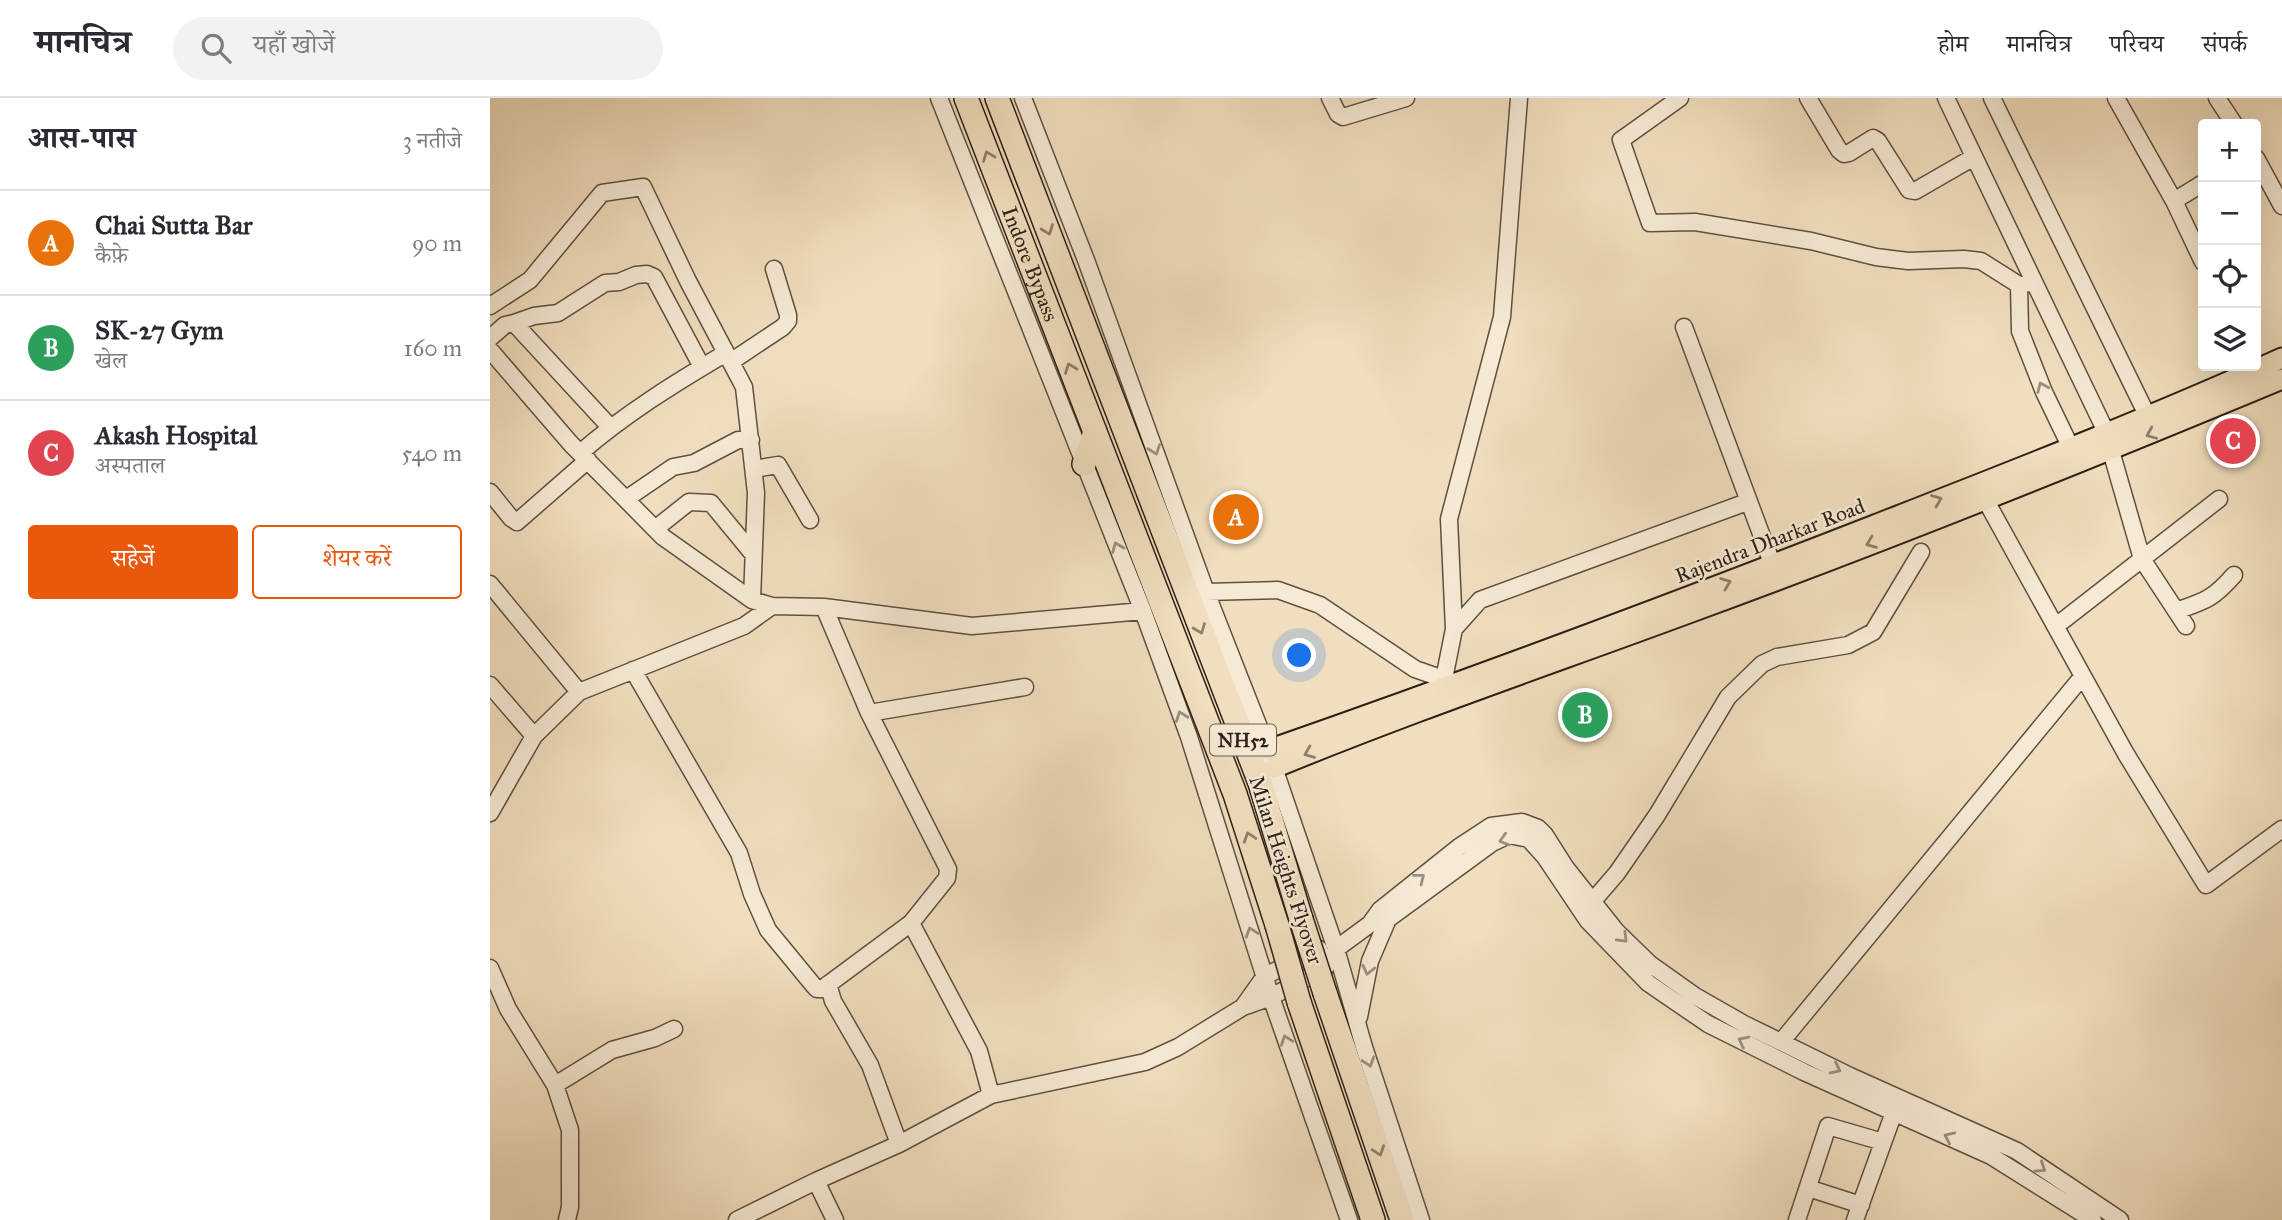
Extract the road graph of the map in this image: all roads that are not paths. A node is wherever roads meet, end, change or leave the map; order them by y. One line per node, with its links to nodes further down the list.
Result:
1 (939, 98): 44 (street)
2 (966, 98): 39 (highway, Indore Bypass / NH52, one-way to 2)
3 (996, 98): 32 (highway, Indore Bypass / NH52, one-way to 32)
4 (1023, 98): 38 (street)
5 (1330, 98): 6 (street)
6 (1406, 98)
7 (1520, 98): 67 (street)
8 (1681, 98): 22 (street)
9 (1808, 98): 15 (street)
10 (1946, 98): 15 (street)
11 (1992, 98): 36 (street)
12 (2116, 98): 18 (street)
13 (2217, 98): 14 (street)
14 (2231, 119)
15 (1974, 157): 22 (street)
16 (2261, 167): 19 (street)
17 (2198, 186): 18 (street)
18 (2174, 201): 20 (street)
19 (2282, 206)
20 (2198, 251)
21 (774, 269): 28 (street)
22 (2026, 283): 41 (street); 42 (street, one-way to 22)
23 (490, 306): 28 (street)
24 (514, 323): 26 (street); 31 (street); 37 (street)
25 (1684, 327): 50 (street)
26 (490, 338)
27 (490, 350): 43 (street)
28 (729, 357): 31 (street); 40 (street)
29 (2282, 358): 30 (main road, Rajendra Dharkar Road)
30 (2261, 366)
31 (702, 367): 37 (street)
32 (1100, 368): 38 (highway, Milan Heights Flyover / NH52)
33 (2249, 371): 35 (main road, Rajendra Dharkar Road)
34 (2282, 379): 35 (main road, Rajendra Dharkar Road)
35 (2180, 413): 36 (main road, Rajendra Dharkar Road); 41 (main road, Rajendra Dharkar Road, one-way to 41)
36 (2148, 417): 41 (main road, Rajendra Dharkar Road)
37 (610, 427): 43 (street)
38 (1135, 428): 59 (street, one-way to 59); 108 (highway, Milan Heights Flyover / NH52, one-way to 108, bridge)
39 (1095, 432): 44 (highway); 107 (highway, Milan Heights Flyover / NH52, one-way to 39, bridge)
40 (751, 440): 45 (street); 48 (street)
41 (2109, 442): 42 (main road, Rajendra Dharkar Road); 46 (main road, Rajendra Dharkar Road); 55 (street)
42 (2071, 449): 46 (main road, Rajendra Dharkar Road)
43 (584, 456): 47 (street); 48 (street)
44 (1084, 464): 63 (street, one-way to 44)
45 (754, 469): 51 (street); 54 (street)
46 (1983, 491): 56 (main road, Rajendra Dharkar Road); 65 (street)
47 (490, 492)
48 (626, 499): 52 (street)
49 (2219, 499): 55 (street)
50 (1747, 502): 56 (street); 67 (street)
51 (810, 520)
52 (655, 529): 54 (street); 60 (street)
53 (1921, 552): 80 (street)
54 (753, 554): 60 (street)
55 (2142, 559): 64 (street); 65 (street)
56 (1775, 572): 71 (main road, Rajendra Dharkar Road)
57 (2234, 576): 64 (street)
58 (490, 584): 73 (street)
59 (1206, 592): 71 (street); 76 (street)
60 (752, 600): 61 (street)
61 (772, 606): 62 (street); 68 (street)
62 (824, 607): 63 (street); 74 (street)
63 (1143, 611): 86 (street, one-way to 63)
64 (2176, 611): 66 (street)
65 (2056, 626): 69 (street)
66 (2186, 626)
67 (1454, 629): 71 (street)
68 (634, 670): 73 (street); 87 (street)
69 (2082, 677): 79 (street); 92 (street)
70 (490, 685): 75 (street)
71 (1455, 685): 76 (main road, Rajendra Dharkar Road)
72 (1026, 687): 74 (street)
73 (579, 692): 75 (street)
74 (869, 713): 82 (street)
75 (534, 736): 77 (street)
76 (1271, 759): 84 (street)
77 (495, 790): 78 (street)
78 (490, 813)
79 (2282, 829)
80 (1592, 902): 83 (street, one-way to 80); 92 (street, one-way to 92)
81 (1388, 919): 83 (street); 90 (street, one-way to 90); 93 (street, one-way to 81)
82 (911, 923): 87 (street); 95 (street)
83 (1370, 924): 84 (street)
84 (1336, 949): 86 (street); 88 (street); 90 (street)
85 (490, 968): 94 (street)
86 (1265, 976): 88 (street); 89 (street)
87 (828, 984): 98 (street)
88 (1271, 998): 89 (street); 106 (street, one-way to 88)
89 (1243, 1007): 95 (street)
90 (1359, 1024): 109 (street, one-way to 109)
91 (674, 1029): 94 (street)
92 (1781, 1042): 93 (street)
93 (1798, 1059): 96 (street)
94 (555, 1085): 103 (street)
95 (991, 1094): 98 (street)
96 (1897, 1105): 97 (street); 101 (street)
97 (1883, 1142): 100 (street); 102 (street)
98 (899, 1144): 99 (street)
99 (816, 1181): 104 (street); 105 (street)
100 (1808, 1188): 102 (street); 110 (street)
101 (2065, 1193): 111 (street); 112 (street)
102 (1858, 1212)
103 (566, 1220)
104 (737, 1220)
105 (835, 1220)
106 (1349, 1220)
107 (1373, 1220)
108 (1402, 1220)
109 (1421, 1220)
110 (1797, 1220)
111 (2093, 1220)
112 (2120, 1220)

